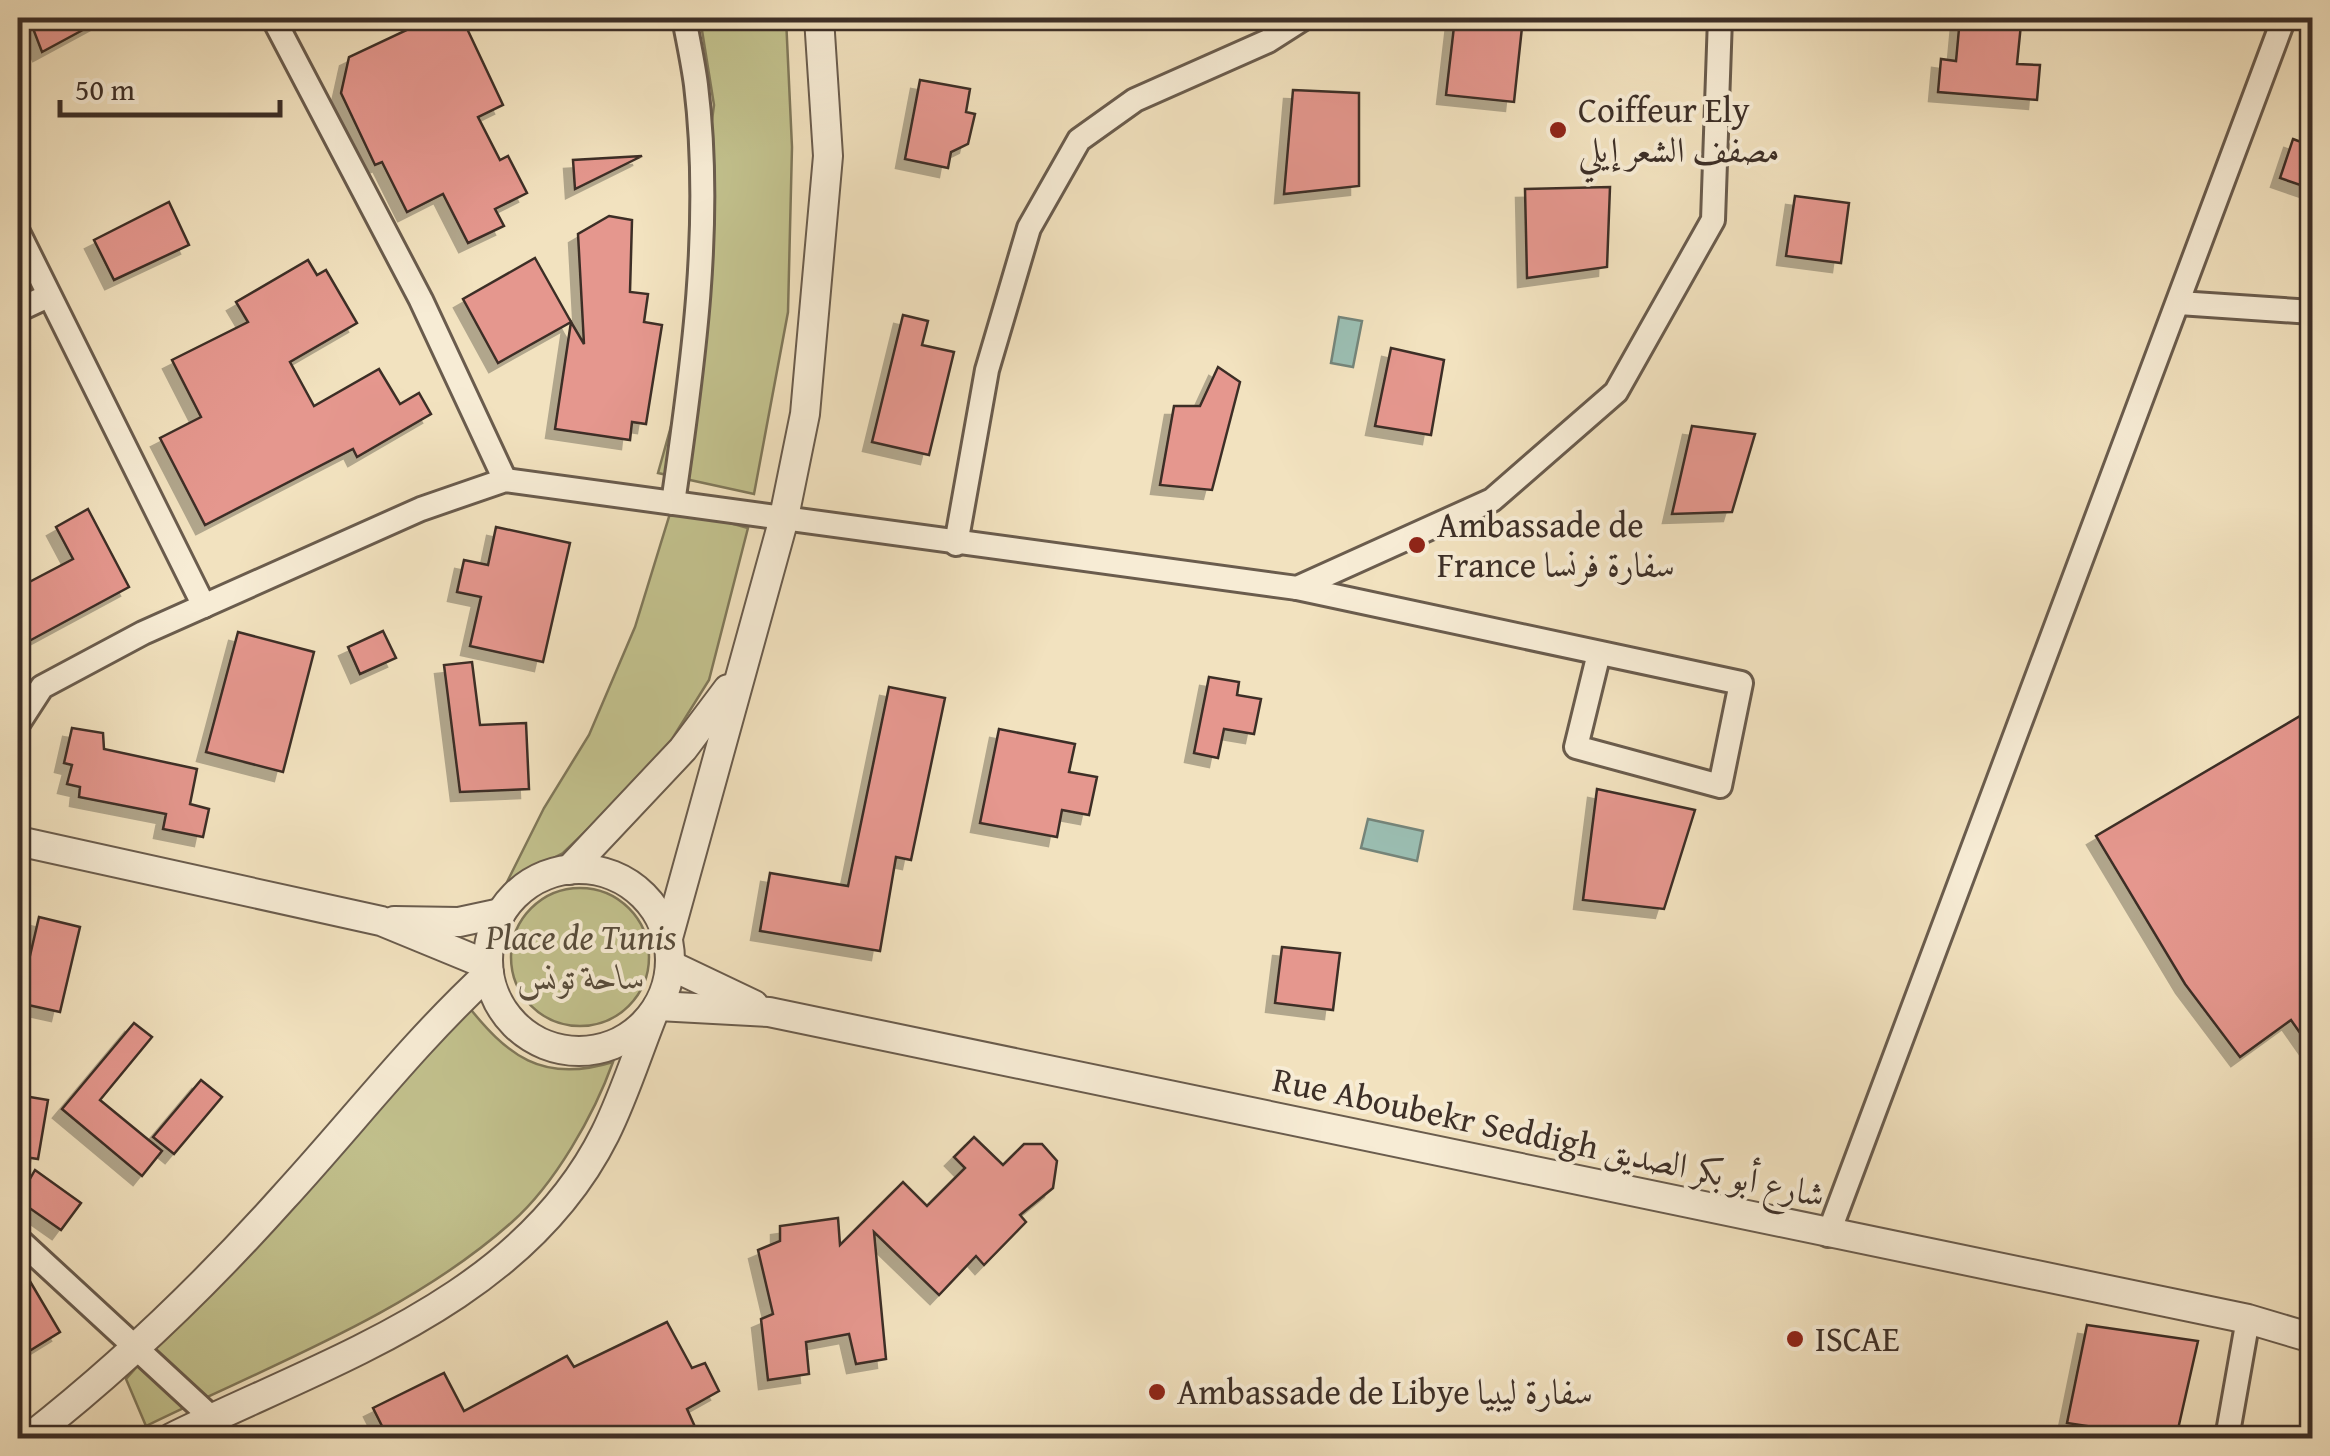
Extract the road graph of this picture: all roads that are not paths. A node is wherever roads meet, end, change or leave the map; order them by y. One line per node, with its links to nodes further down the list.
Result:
1 (274, 18): 12 (street)
2 (684, 18): 13 (street)
3 (820, 18): 14 (street)
4 (1304, 18): 15 (street)
5 (1720, 18): 16 (street)
6 (2284, 18): 9 (street)
7 (18, 232): 8 (street)
8 (48, 296): 10 (street); 17 (street)
9 (2179, 303): 11 (street); 29 (street)
10 (18, 310)
11 (2312, 312)
12 (505, 480): 13 (street); 17 (street)
13 (673, 503): 14 (street)
14 (783, 522): 15 (street); 19 (street)
15 (956, 544): 16 (street)
16 (1297, 588): 18 (street)
17 (204, 606): 20 (street)
18 (1599, 653): 18 (street)
19 (738, 675): 22 (street); 25 (street)
20 (18, 724)
21 (18, 841): 24 (street)
22 (570, 870): 23 (street); 25 (street)
23 (501, 913): 24 (street); 26 (street)
24 (381, 920): 26 (street)
25 (669, 952): 27 (street); 28 (street, Rue Aboubekr Seddigh شارع أبو بكر الصديق)
26 (488, 969): 27 (street); 33 (street)
27 (655, 1010): 28 (street, Rue Aboubekr Seddigh شارع أبو بكر الصديق); 34 (street)
28 (768, 1012): 29 (street, Rue Aboubekr Seddigh شارع أبو بكر الصديق)
29 (1828, 1235): 31 (street, Rue Aboubekr Seddigh شارع أبو بكر الصديق)
30 (18, 1240): 33 (street)
31 (2248, 1319): 32 (street, Rue Aboubekr Seddigh شارع أبو بكر الصديق); 37 (street)
32 (2312, 1338)
33 (137, 1348): 34 (street); 35 (street)
34 (212, 1418): 36 (street)
35 (29, 1438)
36 (171, 1438)
37 (2227, 1438)

